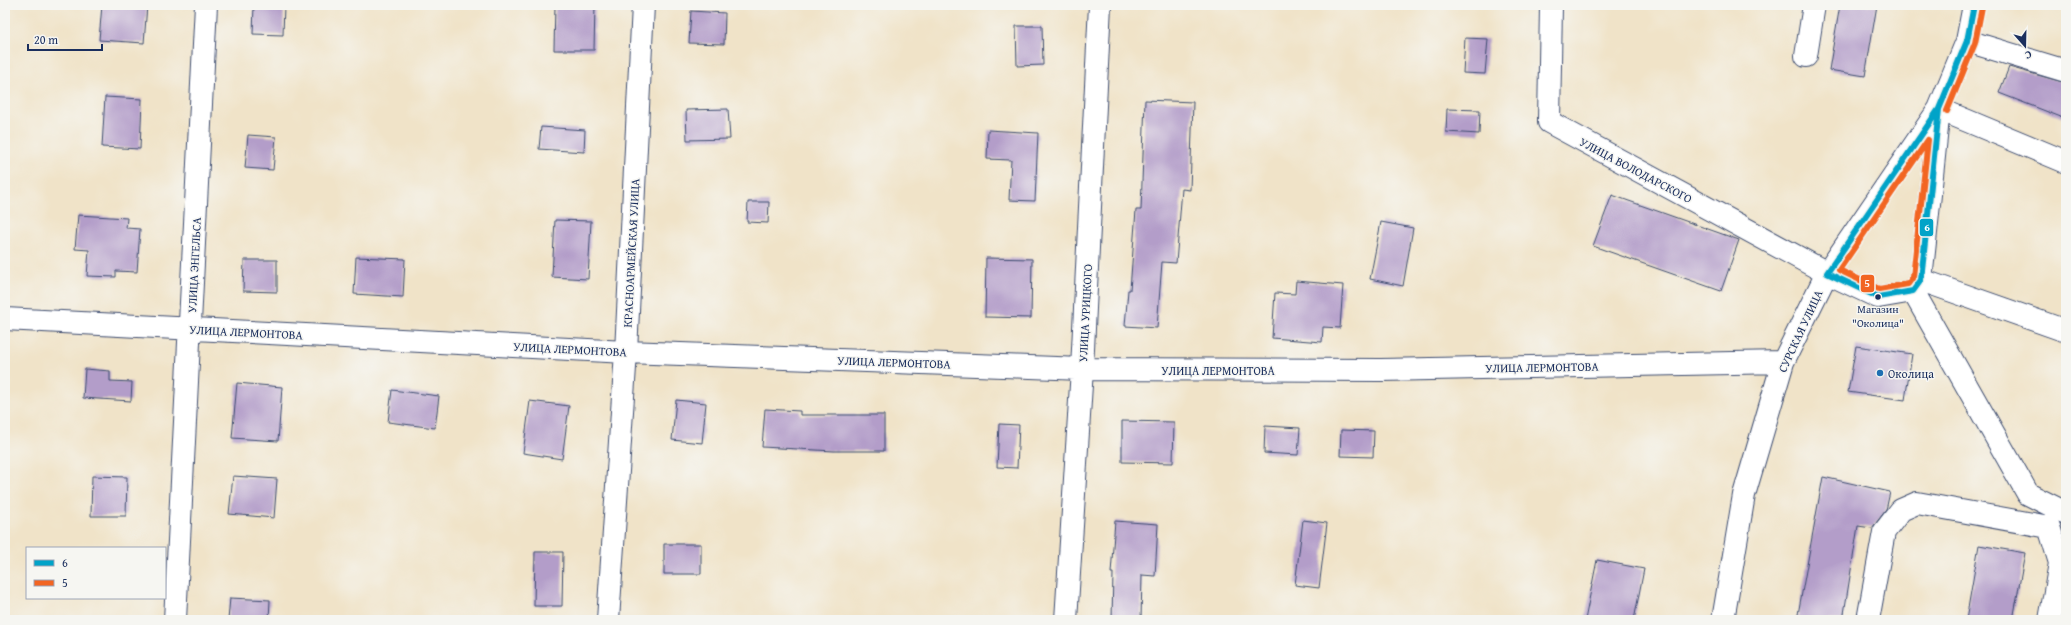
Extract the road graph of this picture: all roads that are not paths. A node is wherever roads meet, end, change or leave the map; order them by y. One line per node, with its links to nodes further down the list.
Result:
1 (206, 5): 15 (street, УЛИЦА ЭНГЕЛЬСА)
2 (643, 5): 17 (street, КРАСНОАРМЕЙСКАЯ УЛИЦА)
3 (1100, 5): 19 (street, УЛИЦА УРИЦКОГО)
4 (1551, 5): 12 (street, УЛИЦА ВОЛОДАРСКОГО)
5 (1814, 5): 8 (street)
6 (1974, 5): 7 (street, СУРСКАЯ УЛИЦА)
7 (1966, 41): 9 (street); 10 (street, СУРСКАЯ УЛИЦА)
8 (1806, 56)
9 (2066, 71)
10 (1939, 109): 11 (street); 12 (street, СУРСКАЯ УЛИЦА); 13 (street)
11 (2066, 162)
12 (1827, 273): 13 (street); 18 (street, СУРСКАЯ УЛИЦА)
13 (1917, 286): 16 (street); 20 (street)
14 (5, 319): 15 (street, УЛИЦА ЛЕРМОНТОВА)
15 (191, 329): 17 (street, УЛИЦА ЛЕРМОНТОВА); 21 (street, УЛИЦА ЭНГЕЛЬСА)
16 (2066, 331)
17 (626, 352): 19 (street, УЛИЦА ЛЕРМОНТОВА); 22 (street, КРАСНОАРМЕЙСКАЯ УЛИЦА)
18 (1783, 362): 19 (street, УЛИЦА ЛЕРМОНТОВА); 24 (street, СУРСКАЯ УЛИЦА)
19 (1082, 369): 23 (street, УЛИЦА УРИЦКОГО)
20 (2066, 513)
21 (175, 620)
22 (608, 620)
23 (1066, 620)
24 (1723, 620)
25 (1868, 620): 26 (street)
26 (2050, 620)

